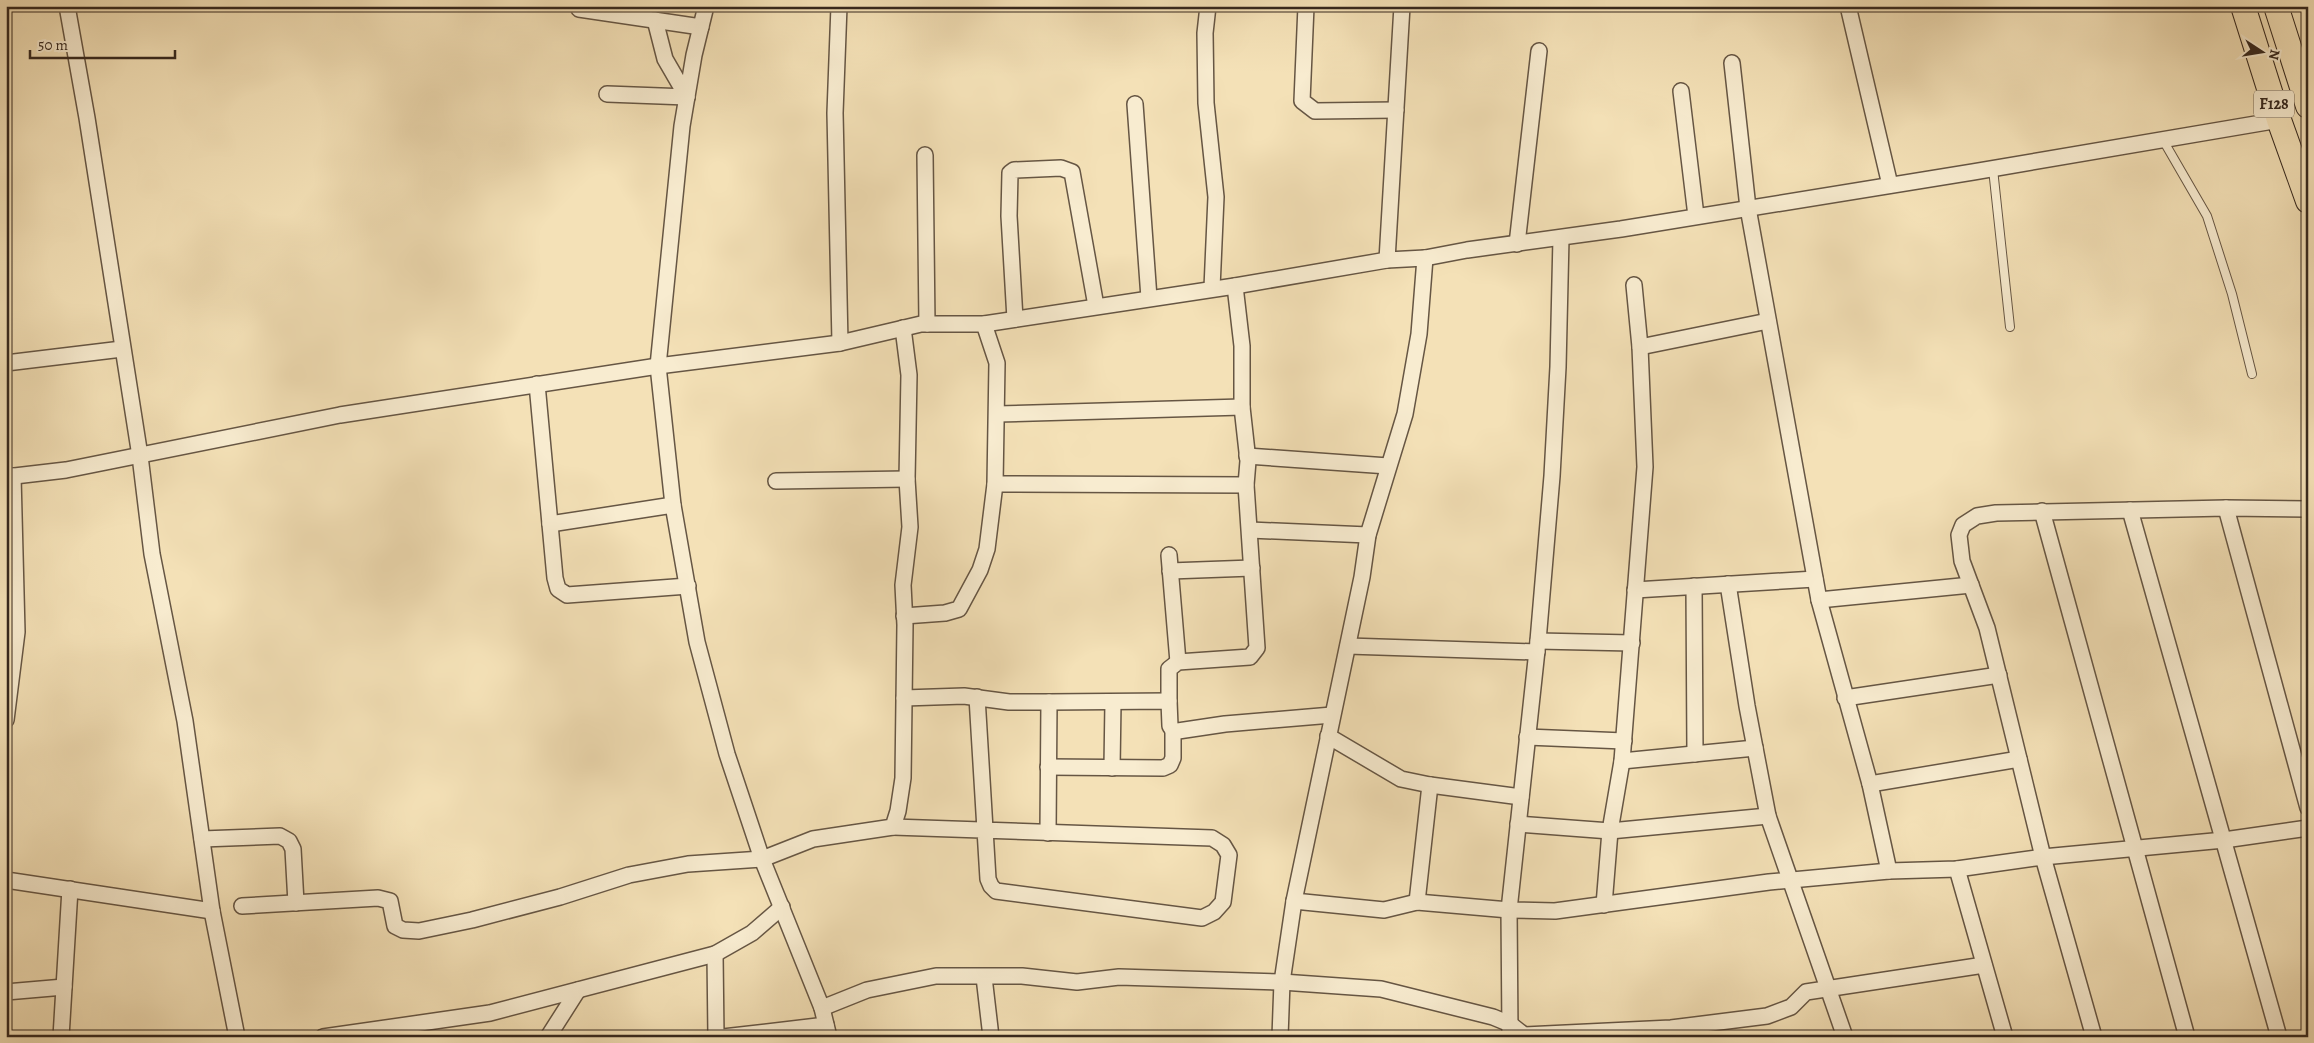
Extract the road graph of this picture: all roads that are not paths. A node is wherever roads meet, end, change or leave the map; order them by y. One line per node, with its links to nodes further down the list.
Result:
1 (67, 6): 46 (street)
2 (706, 6): 12 (street)
3 (839, 6): 44 (street)
4 (1208, 6): 35 (street)
5 (1306, 6): 20 (street)
6 (1402, 6): 20 (street)
7 (1848, 6): 25 (street)
8 (2244, 6): 21 (main road, F128)
9 (2276, 6): 19 (main road, F128)
10 (579, 9): 11 (street)
11 (655, 20): 12 (street); 17 (street)
12 (701, 27): 17 (street)
13 (1539, 51): 30 (street)
14 (1732, 64): 27 (street)
15 (1681, 91): 28 (street)
16 (607, 94): 17 (street)
17 (686, 97): 48 (street)
18 (1134, 104): 36 (street)
19 (2308, 106)
20 (1396, 110): 32 (street)
21 (2279, 120): 22 (street); 26 (main road, F128)
22 (2162, 140): 24 (street); 49 (lane)
23 (924, 155): 40 (street)
24 (1993, 169): 25 (street); 42 (lane)
25 (1890, 185): 27 (street)
26 (2308, 201)
27 (1748, 208): 28 (street); 39 (street)
28 (1696, 216): 29 (street)
29 (1561, 238): 30 (street); 82 (street)
30 (1517, 244): 31 (street)
31 (1425, 258): 32 (street); 55 (street)
32 (1387, 260): 34 (street)
33 (1634, 284): 45 (street)
34 (1235, 286): 35 (street); 51 (street)
35 (1212, 288): 36 (street)
36 (1149, 298): 37 (street)
37 (1096, 306): 38 (street); 38 (street)
38 (1015, 318): 41 (street)
39 (1768, 321): 45 (street); 72 (street)
40 (927, 324): 41 (street); 43 (street)
41 (984, 324): 52 (street)
42 (2010, 327)
43 (903, 328): 44 (street); 57 (street)
44 (840, 343): 48 (street)
45 (1640, 347): 77 (street)
46 (122, 349): 47 (street); 53 (street)
47 (6, 363)
48 (658, 366): 50 (street); 61 (street)
49 (2252, 374)
50 (537, 384): 53 (street); 66 (street)
51 (1242, 407): 52 (street); 54 (street)
52 (997, 414): 59 (street)
53 (140, 456): 56 (street); 114 (street)
54 (1247, 456): 55 (street); 60 (street)
55 (1388, 466): 68 (street)
56 (10, 477): 92 (street)
57 (907, 479): 58 (street); 79 (street)
58 (776, 481)
59 (995, 484): 60 (street); 79 (street)
60 (1246, 485): 67 (street)
61 (673, 505): 66 (street); 74 (street)
62 (2226, 508): 63 (street); 64 (street); 106 (street)
63 (2308, 509)
64 (2130, 510): 65 (street); 115 (street)
65 (2042, 511): 76 (street); 116 (street)
66 (550, 524): 74 (street)
67 (1250, 530): 68 (street); 70 (street)
68 (1368, 534): 81 (street)
69 (1169, 555): 71 (street)
70 (1252, 568): 71 (street); 83 (street)
71 (1170, 571): 83 (street)
72 (1815, 579): 73 (street); 78 (street)
73 (1728, 584): 75 (street); 97 (street)
74 (688, 586): 118 (street)
75 (1694, 586): 77 (street); 98 (street)
76 (1971, 586): 78 (street); 84 (street)
77 (1635, 590): 80 (street)
78 (1819, 600): 87 (street)
79 (904, 616): 86 (street)
80 (1632, 643): 82 (street); 96 (street)
81 (1348, 646): 82 (street); 91 (street)
82 (1537, 647): 95 (street)
83 (1178, 662): 88 (street)
84 (1999, 676): 87 (street); 99 (street)
85 (977, 697): 86 (street); 89 (street); 111 (street)
86 (904, 698): 109 (street)
87 (1845, 698): 103 (street)
88 (1168, 701): 90 (street); 93 (street)
89 (1049, 702): 90 (street); 101 (street)
90 (1113, 702): 102 (street)
91 (1332, 715): 93 (street); 94 (street)
92 (6, 720)
93 (1173, 730): 102 (street)
94 (1328, 736): 104 (street); 124 (street)
95 (1527, 737): 96 (street); 105 (street)
96 (1624, 741): 100 (street)
97 (1755, 748): 98 (street); 107 (street)
98 (1695, 754): 100 (street)
99 (2019, 759): 103 (street); 117 (street)
100 (1622, 761): 112 (street)
101 (1048, 768): 102 (street); 113 (street)
102 (1112, 768)
103 (1870, 784): 120 (street)
104 (1430, 785): 105 (street); 125 (street)
105 (1521, 797): 108 (street)
106 (2308, 808)
107 (1768, 816): 112 (street); 122 (street)
108 (1518, 824): 112 (street); 130 (street)
109 (894, 827): 111 (street); 118 (street)
110 (2308, 828): 115 (street)
111 (987, 830): 113 (street); 113 (street)
112 (1610, 831): 127 (street)
113 (1048, 833)
114 (202, 839): 126 (street); 131 (street)
115 (2224, 840): 116 (street); 156 (street)
116 (2134, 848): 117 (street); 155 (street)
117 (2043, 857): 119 (street); 154 (street)
118 (762, 859): 126 (street); 129 (street)
119 (1957, 869): 120 (street); 133 (street)
120 (1889, 871): 122 (street)
121 (6, 880): 123 (street)
122 (1789, 880): 127 (street); 137 (street)
123 (70, 889): 131 (street); 136 (street)
124 (1294, 901): 125 (street); 135 (street)
125 (1417, 902): 130 (street)
126 (296, 903): 128 (street)
127 (1604, 905): 130 (street)
128 (242, 906)
129 (782, 907): 132 (street); 140 (street)
130 (1509, 910): 142 (street)
131 (212, 911): 145 (street)
132 (715, 954): 138 (street); 148 (street)
133 (1984, 965): 137 (street); 153 (street)
134 (984, 977): 135 (street); 140 (street); 150 (street)
135 (1282, 982): 142 (street); 151 (street)
136 (64, 986): 139 (street); 144 (street)
137 (1830, 988): 142 (street); 152 (street)
138 (578, 990): 143 (street); 147 (street)
139 (6, 992)
140 (822, 1008): 141 (street)
141 (828, 1031): 149 (street)
142 (1510, 1031)
143 (369, 1033): 146 (street)
144 (60, 1037)
145 (237, 1037)
146 (323, 1037)
147 (548, 1037)
148 (716, 1037)
149 (723, 1037)
150 (992, 1037)
151 (1280, 1037)
152 (1845, 1037)
153 (2005, 1037)
154 (2094, 1037)
155 (2187, 1037)
156 (2279, 1037)

